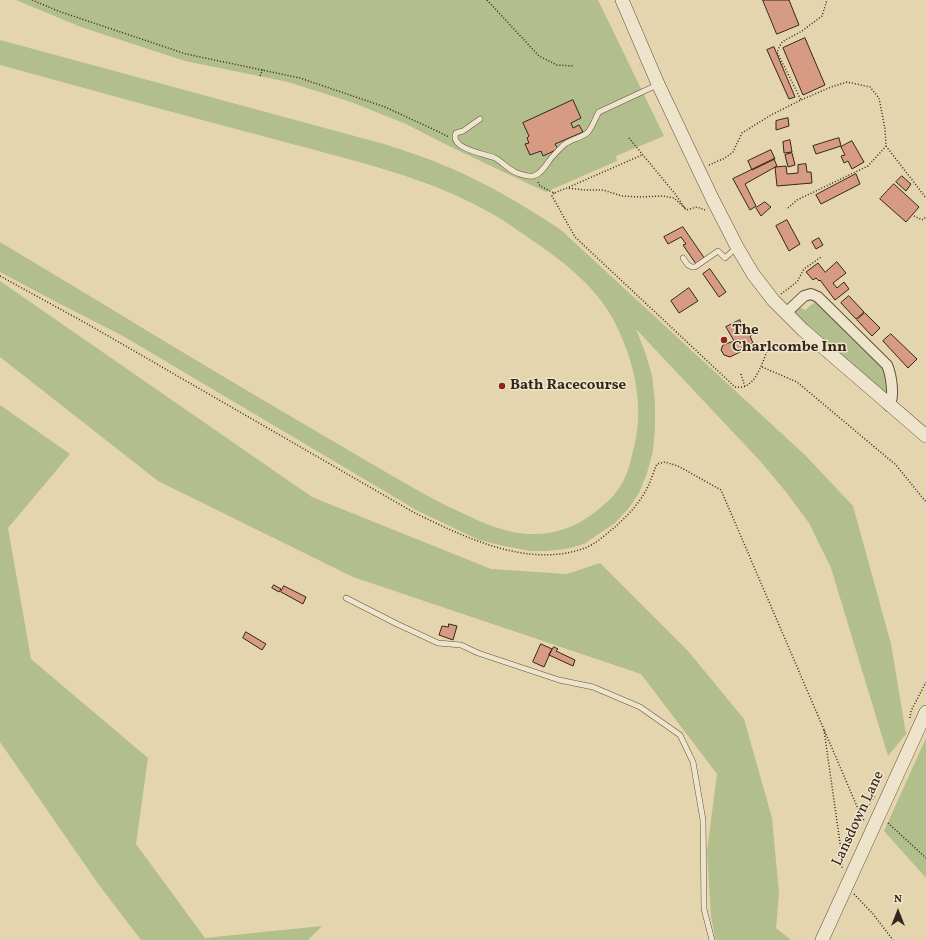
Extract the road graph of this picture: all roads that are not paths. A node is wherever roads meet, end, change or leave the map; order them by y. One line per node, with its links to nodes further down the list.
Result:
1 (622, 0): 2 (street)
2 (658, 84): 3 (lane); 4 (street)
3 (480, 119)
4 (737, 247): 5 (lane); 6 (street)
5 (683, 258)
6 (786, 313): 7 (street); 7 (street)
7 (889, 406): 8 (street)
8 (926, 436)
9 (346, 598): 11 (lane)
10 (926, 712): 12 (street, Lansdown Lane)
11 (712, 940)
12 (822, 940)

